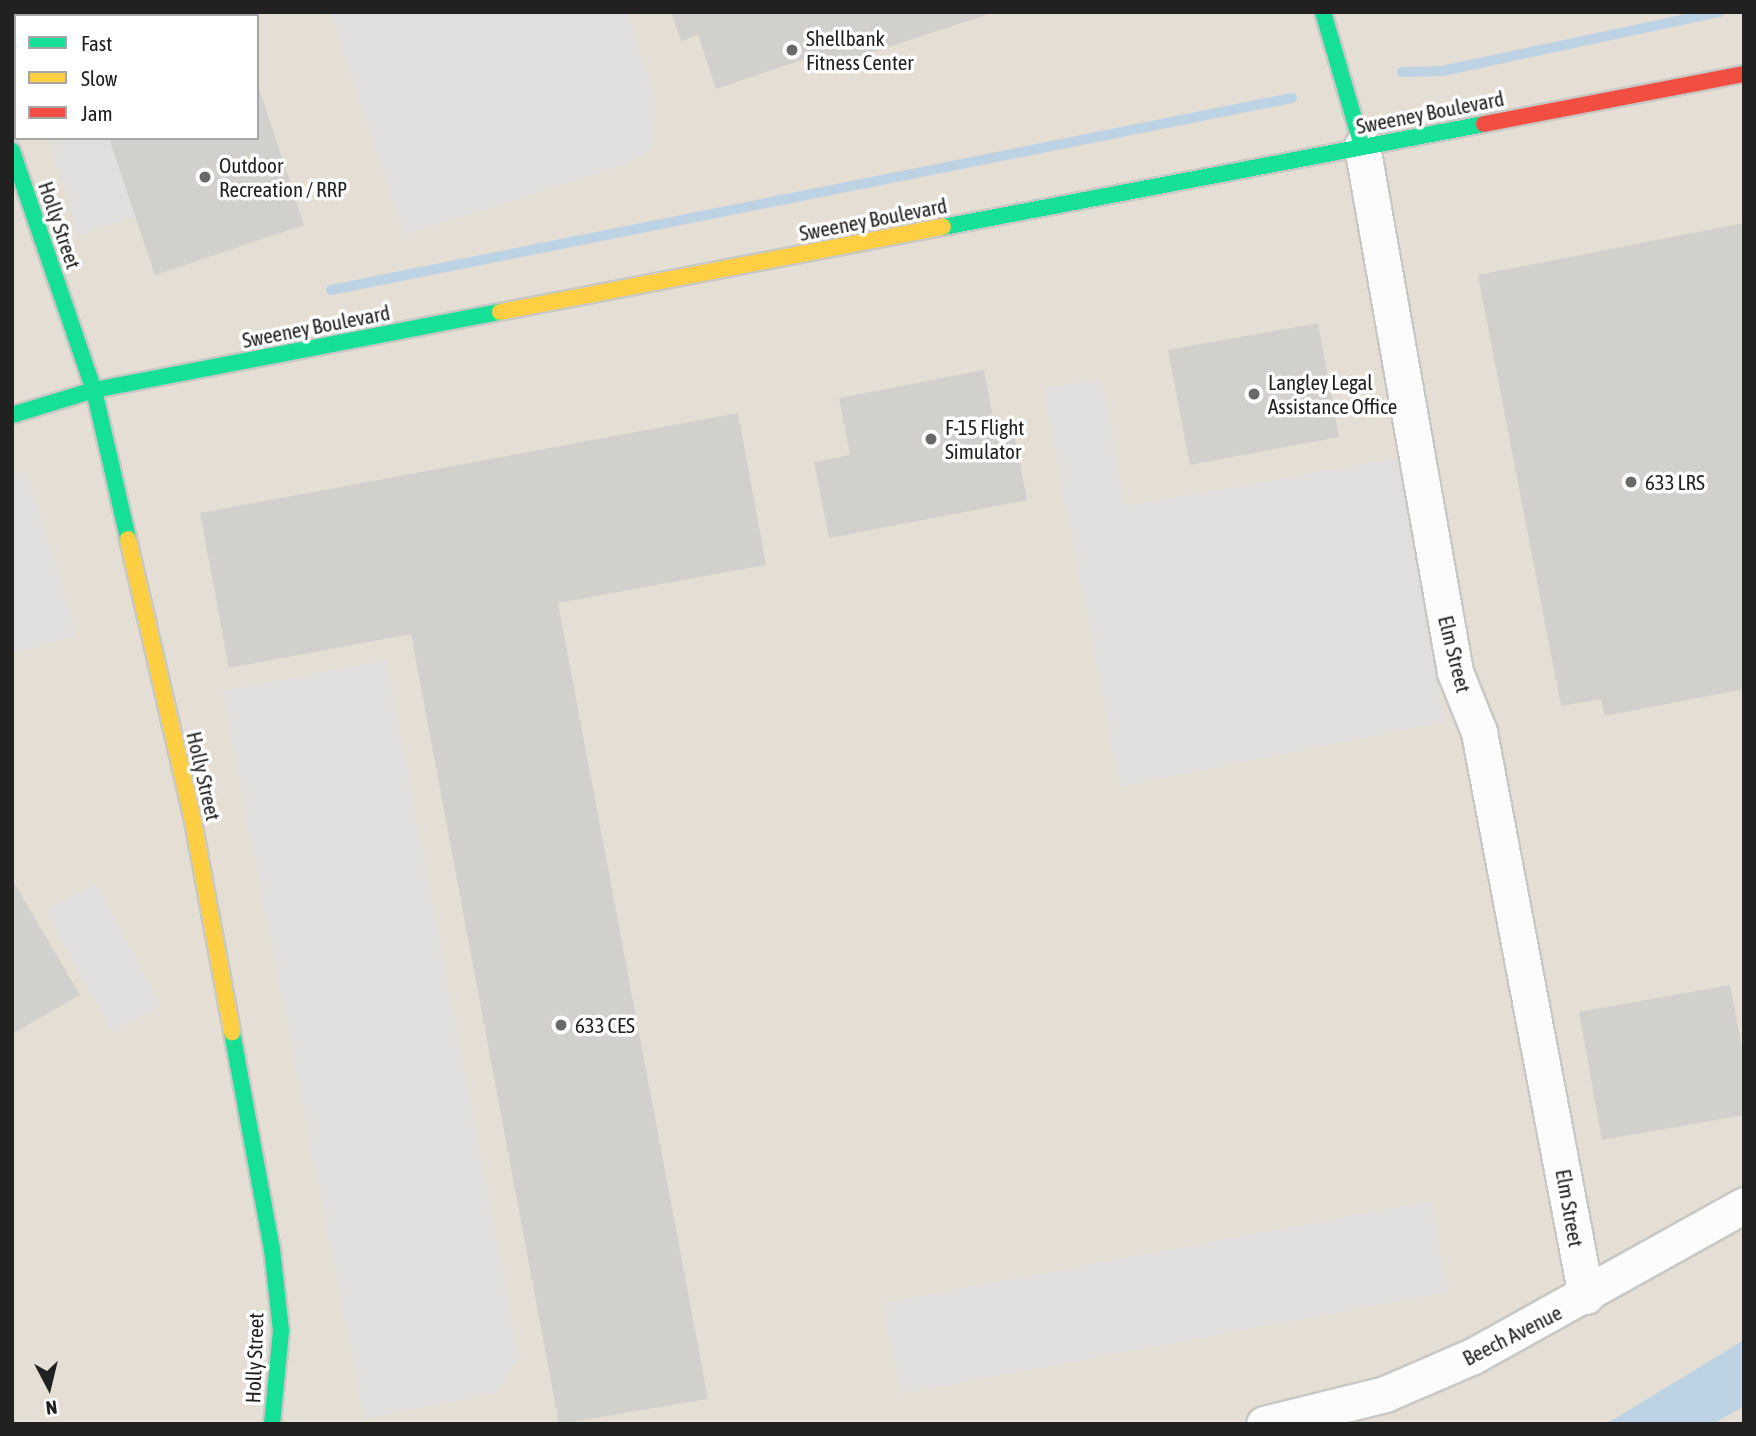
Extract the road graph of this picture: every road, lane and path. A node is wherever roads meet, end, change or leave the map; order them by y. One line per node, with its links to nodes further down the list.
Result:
1 (1323, 12): 3 (main road, Elm Street)
2 (1744, 74): 3 (main road, Sweeney Boulevard)
3 (1362, 146): 5 (main road, Sweeney Boulevard); 8 (street, Elm Street)
4 (12, 151): 5 (main road, Holly Street)
5 (94, 390): 6 (main road, Sweeney Boulevard); 9 (main road, Holly Street)
6 (12, 415)
7 (1744, 1205): 8 (street, Beech Avenue)
8 (1586, 1296): 10 (street, Beech Avenue)
9 (272, 1424)
10 (1264, 1424)

